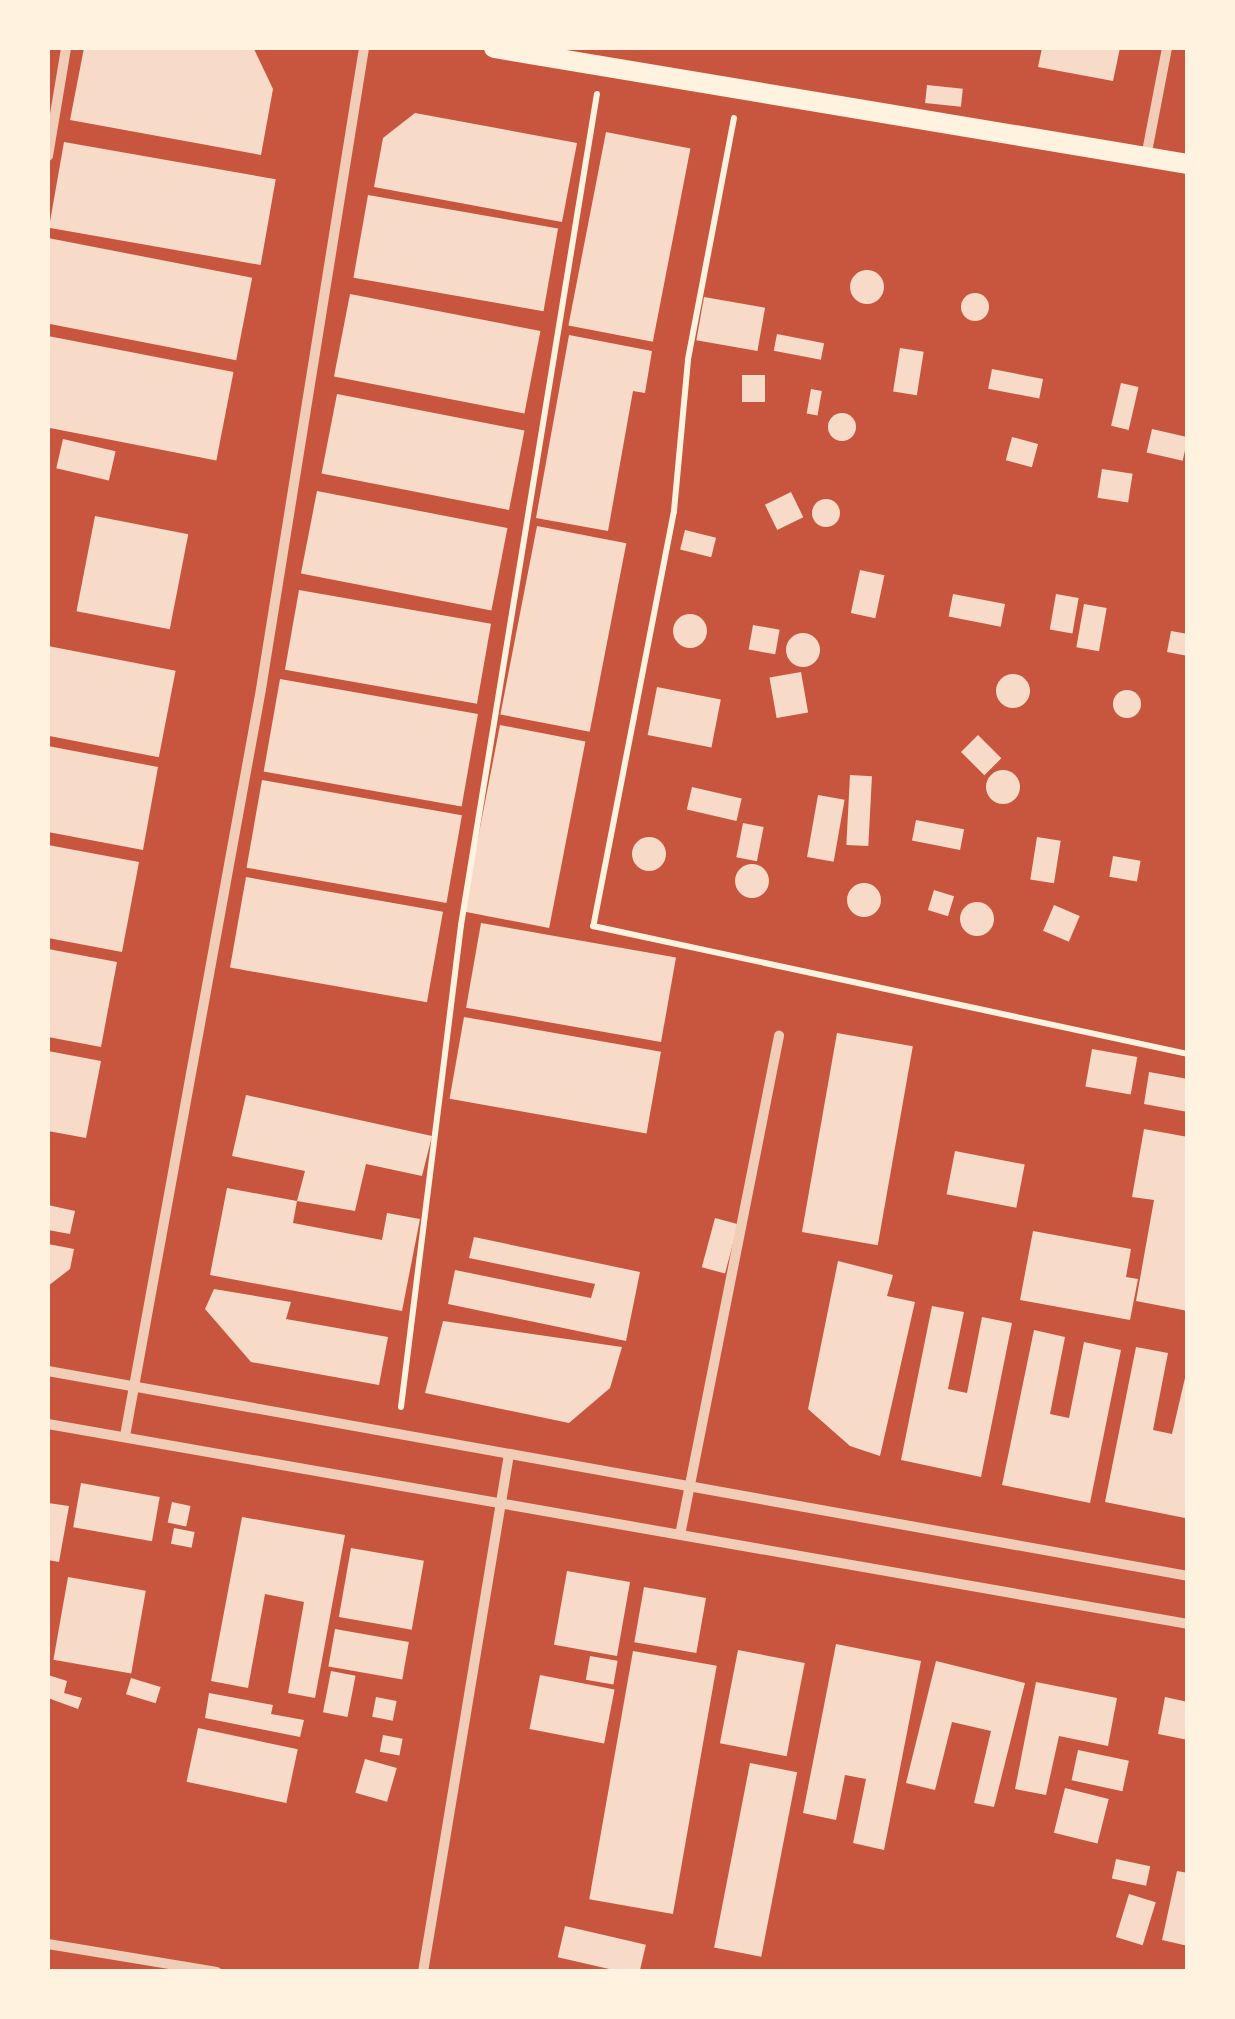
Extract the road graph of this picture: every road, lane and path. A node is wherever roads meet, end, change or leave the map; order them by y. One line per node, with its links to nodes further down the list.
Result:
1 (66, 48): 7 (street)
2 (364, 48): 13 (street)
3 (494, 48): 5 (main road)
4 (1167, 48): 8 (street)
5 (601, 68): 6 (main road); 15 (path)
6 (738, 92): 8 (main road); 11 (path)
7 (48, 156)
8 (1146, 156): 9 (main road)
9 (1188, 164)
10 (778, 1036): 18 (street)
11 (1188, 1054)
12 (48, 1371): 13 (street)
13 (134, 1386): 15 (street); 16 (street)
14 (48, 1424): 16 (street)
15 (398, 1432): 17 (street)
16 (124, 1436): 19 (street)
17 (509, 1454): 18 (street); 19 (street)
18 (687, 1486): 20 (street); 21 (street)
19 (501, 1502): 20 (street); 25 (street)
20 (681, 1530): 22 (street)
21 (1188, 1576)
22 (1188, 1624)
23 (48, 1944): 24 (street)
24 (217, 1972)
25 (423, 1972)

